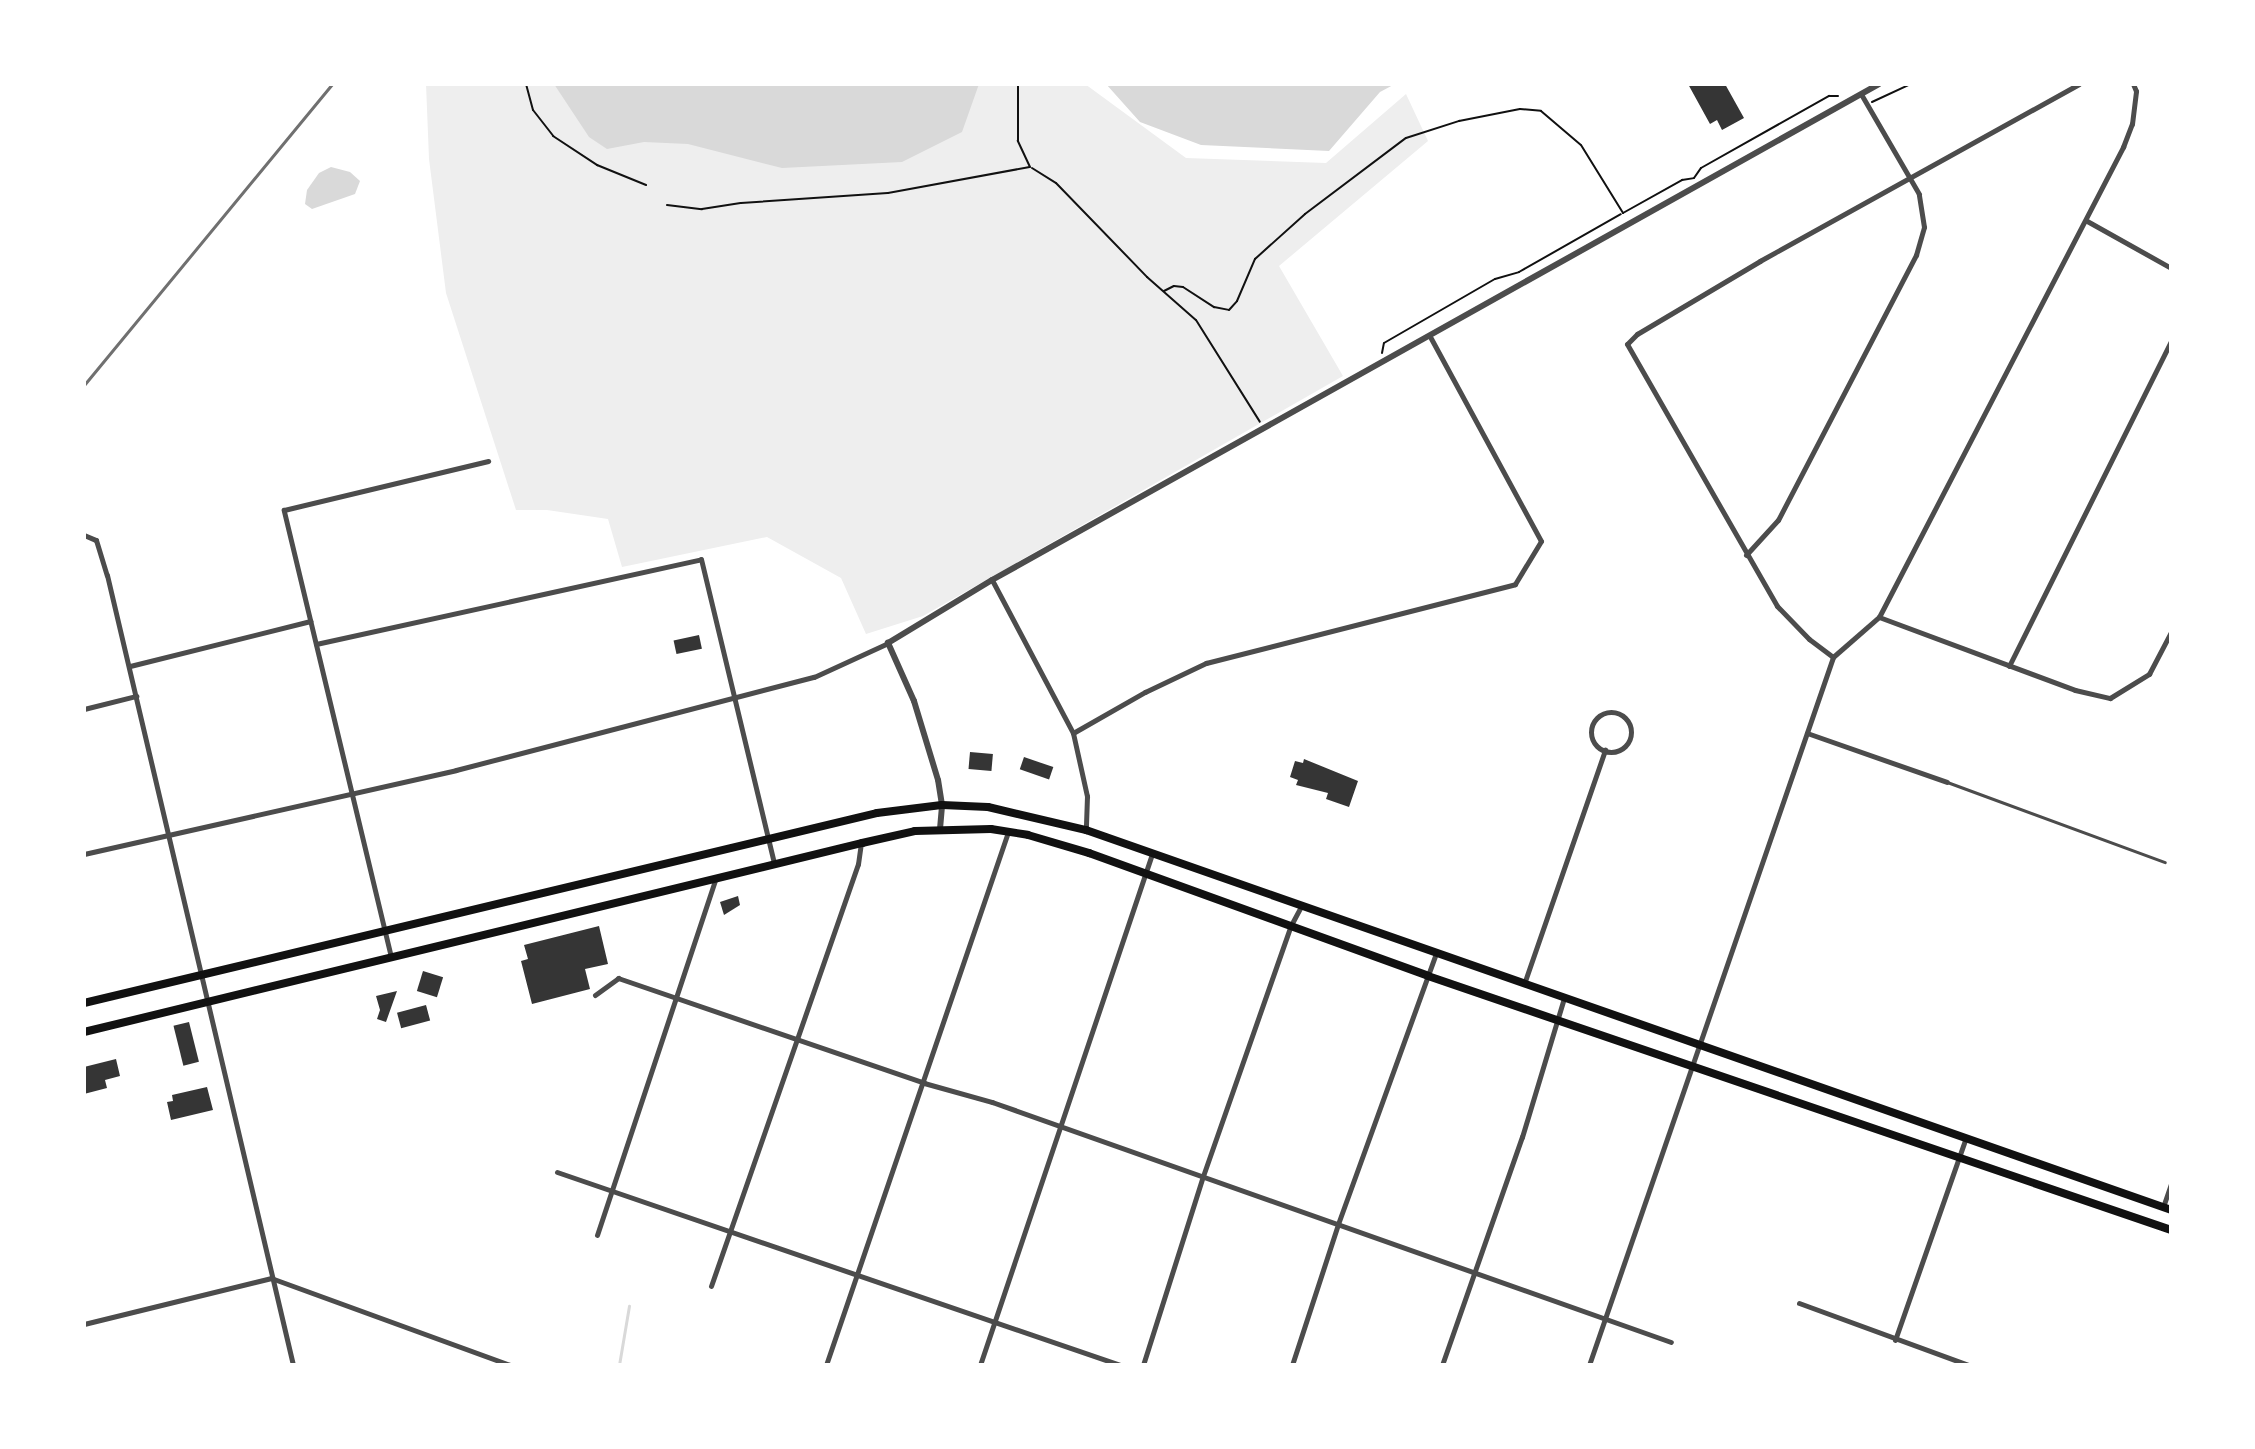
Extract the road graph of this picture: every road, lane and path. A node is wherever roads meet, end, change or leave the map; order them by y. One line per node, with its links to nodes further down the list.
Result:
1 (526, 84): 12 (path)
2 (1018, 84): 10 (path)
3 (1879, 84): 7 (street)
4 (1911, 84): 9 (path)
5 (2079, 84): 11 (street)
6 (2133, 84): 15 (street)
7 (1861, 94): 8 (street); 9 (street)
8 (1846, 103): 14 (path); 18 (street)
9 (1867, 104): 11 (street)
10 (1030, 167): 13 (path); 17 (path)
11 (1910, 177): 24 (street); 24 (street)
12 (646, 185)
13 (667, 205)
14 (1623, 213): 17 (path); 20 (path)
15 (2087, 221): 16 (street); 26 (street)
16 (2171, 268)
17 (1164, 291): 21 (path)
18 (1431, 338): 21 (street); 37 (street)
19 (2171, 341): 33 (street)
20 (1382, 354)
21 (1264, 429): 25 (street)
22 (488, 461): 27 (street)
23 (86, 535): 32 (street)
24 (1746, 555): 31 (street)
25 (992, 580): 29 (street); 37 (street)
26 (1879, 617): 31 (street); 33 (street)
27 (310, 621): 30 (street); 32 (street)
28 (2171, 632): 33 (street)
29 (888, 643): 35 (street); 42 (street)
30 (316, 644): 35 (street); 41 (street)
31 (1833, 657): 38 (street)
32 (130, 666): 34 (street)
33 (2009, 666)
34 (136, 696): 36 (street); 46 (street)
35 (734, 696): 41 (street); 47 (street)
36 (84, 709)
37 (1073, 733): 44 (street)
38 (1807, 733): 40 (street); 71 (street)
39 (1605, 750): 39 (street); 62 (street)
40 (1947, 782): 51 (lane)
41 (351, 793): 46 (street); 57 (street)
42 (942, 805): 43 (street); 44 (main road); 47 (main road)
43 (940, 829): 45 (main road); 48 (main road)
44 (1086, 830): 49 (main road)
45 (1008, 831): 53 (main road); 73 (street)
46 (170, 835): 50 (street); 60 (street)
47 (769, 837): 52 (street); 57 (main road)
48 (862, 843): 52 (main road); 70 (street)
49 (1152, 853): 53 (street); 55 (main road)
50 (84, 854)
51 (2165, 862)
52 (774, 863): 54 (main road)
53 (1145, 875): 56 (main road); 74 (street)
54 (716, 876): 59 (main road); 64 (street)
55 (1302, 905): 56 (street); 58 (main road)
56 (1290, 927): 61 (main road); 78 (street)
57 (386, 929): 59 (street); 60 (main road)
58 (1436, 952): 61 (street); 62 (main road)
59 (391, 957): 66 (main road)
60 (202, 974): 66 (street); 67 (main road)
61 (1428, 976): 68 (main road); 82 (street)
62 (1524, 984): 65 (main road)
63 (595, 995): 64 (street)
64 (678, 998): 70 (street); 80 (street)
65 (1564, 998): 68 (street); 71 (main road)
66 (207, 1002): 69 (main road); 88 (street)
67 (84, 1003)
68 (1557, 1021): 72 (main road); 87 (street)
69 (84, 1032)
70 (797, 1039): 73 (street); 83 (street)
71 (1698, 1044): 72 (street); 75 (main road)
72 (1689, 1066): 76 (main road); 91 (street)
73 (924, 1083): 74 (street); 86 (street)
74 (1061, 1127): 78 (street); 92 (street)
75 (1966, 1137): 76 (street); 81 (main road)
76 (1958, 1159): 84 (main road); 94 (street)
77 (557, 1172): 80 (street)
78 (1203, 1176): 82 (street); 101 (street)
79 (2171, 1184): 81 (street)
80 (611, 1192): 83 (street); 85 (street)
81 (2167, 1208)
82 (1338, 1224): 87 (street); 102 (street)
83 (731, 1229): 86 (street); 89 (street)
84 (2171, 1230)
85 (597, 1235)
86 (857, 1274): 92 (street); 98 (street)
87 (1473, 1274): 91 (street); 103 (street)
88 (271, 1278): 93 (street); 96 (street); 97 (street)
89 (711, 1286)
90 (1799, 1303): 94 (street)
91 (1604, 1319): 95 (street); 104 (street)
92 (994, 1322): 99 (street); 100 (street)
93 (84, 1324)
94 (1895, 1340): 105 (street)
95 (1671, 1342)
96 (293, 1365)
97 (510, 1365)
98 (826, 1365)
99 (980, 1365)
100 (1120, 1365)
101 (1143, 1365)
102 (1292, 1365)
103 (1442, 1365)
104 (1589, 1365)
105 (1968, 1365)

